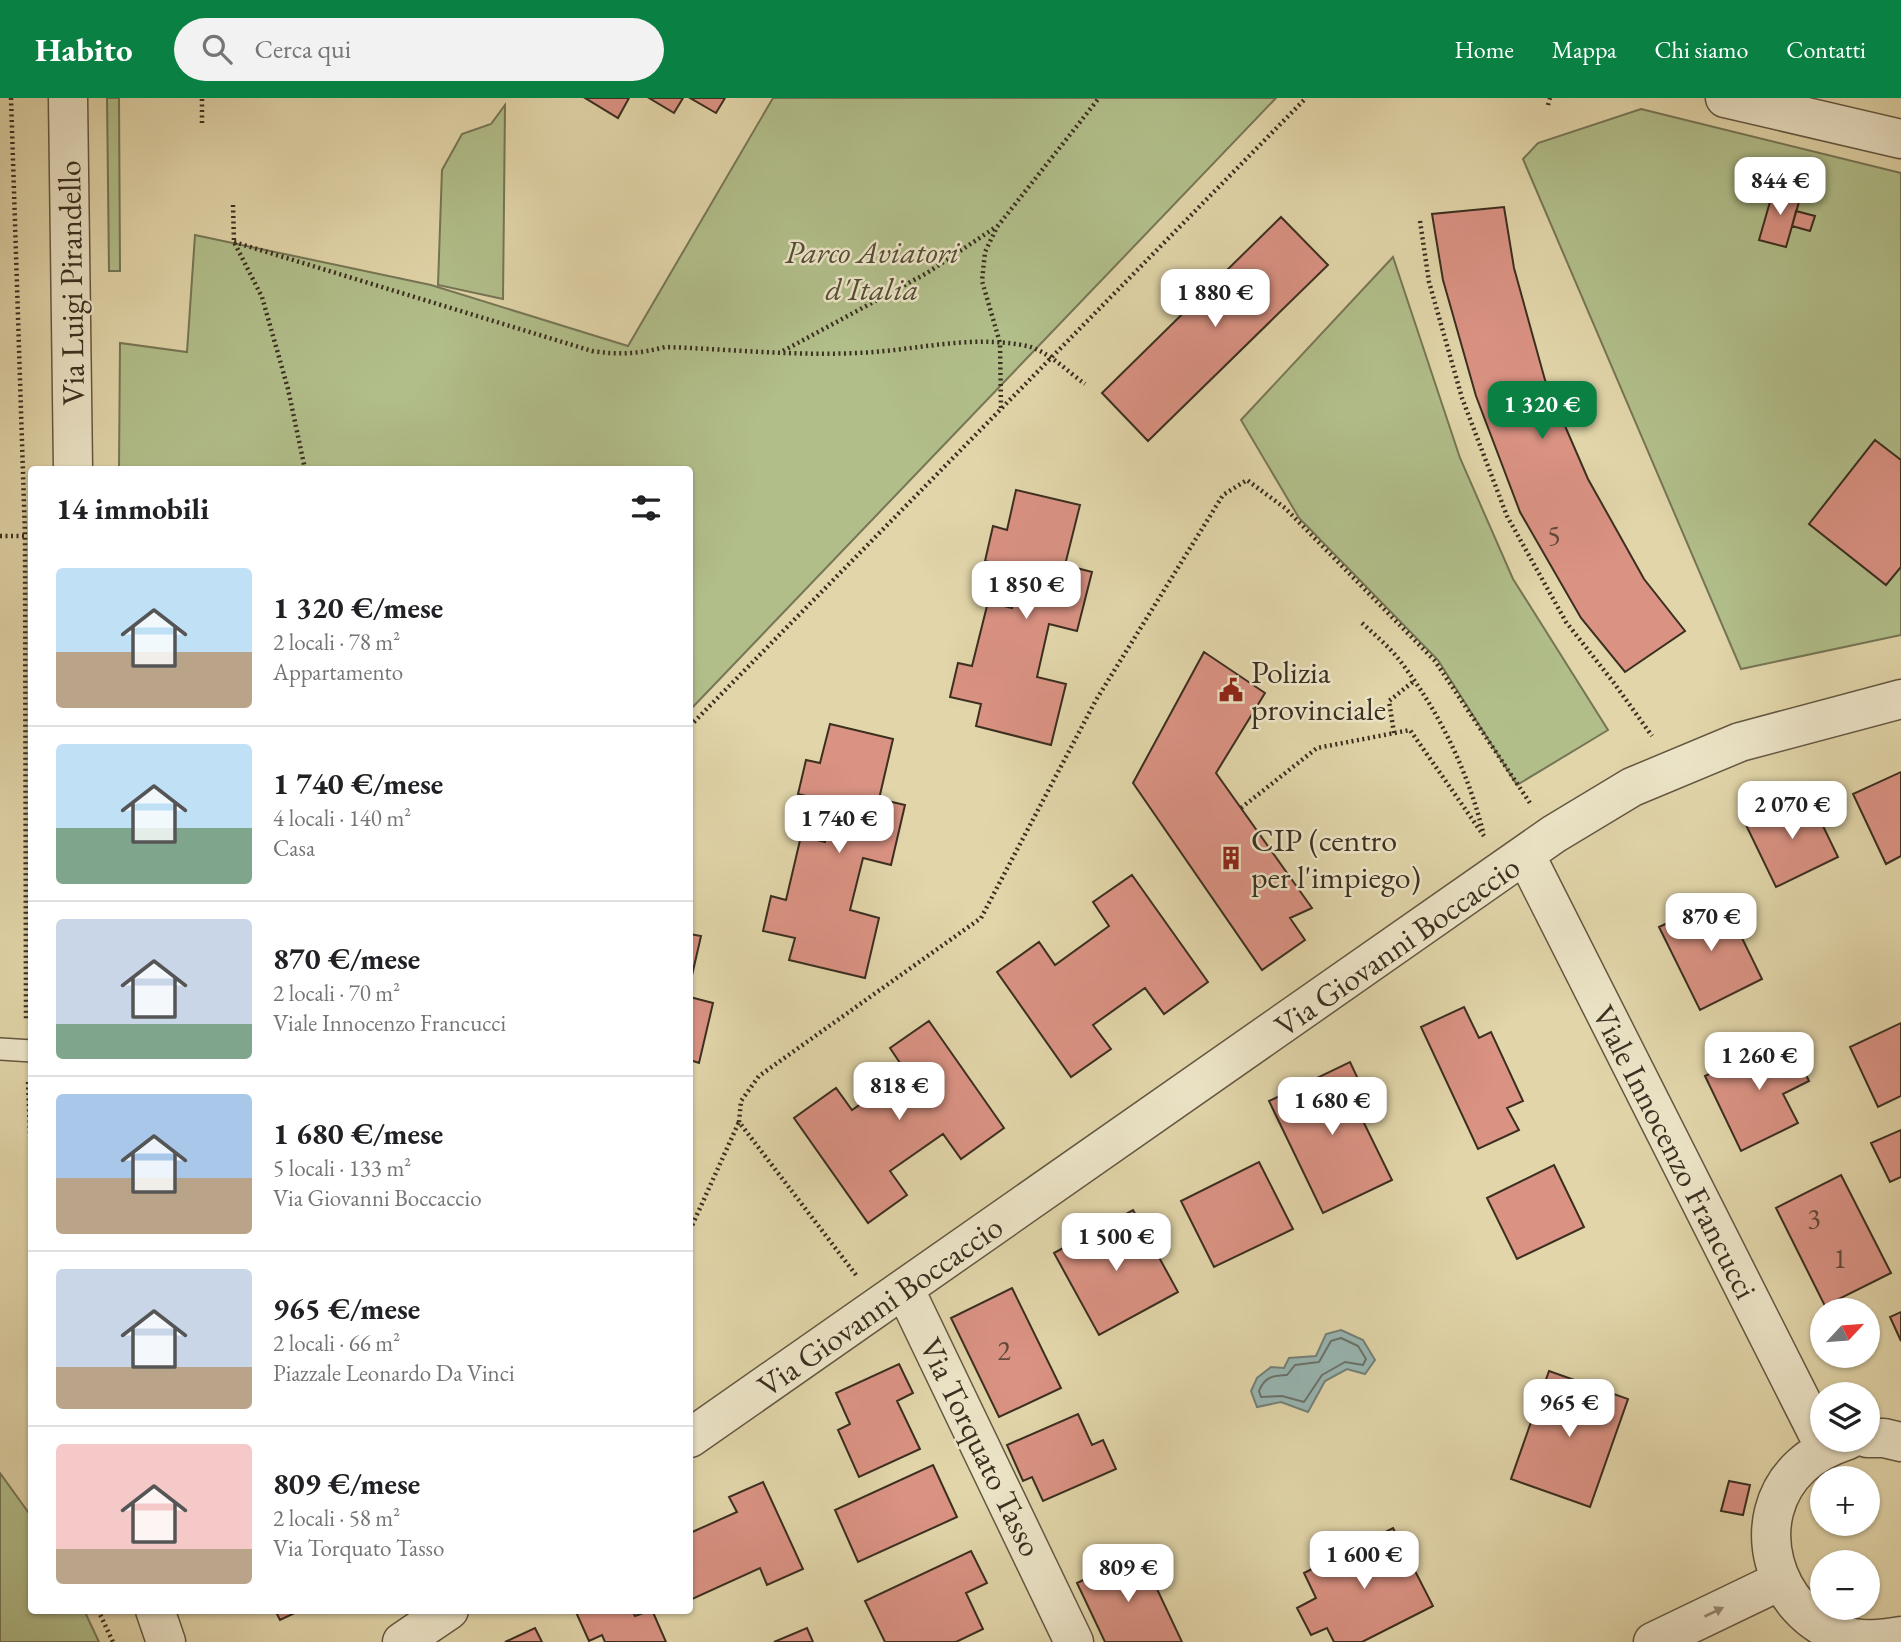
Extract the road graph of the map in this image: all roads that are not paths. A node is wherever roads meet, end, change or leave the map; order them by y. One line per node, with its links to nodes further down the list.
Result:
1 (68, 98): 4 (street, Via Luigi Pirandello)
2 (1725, 98): 3 (street)
3 (1901, 139)
4 (74, 466)
5 (1901, 699): 6 (street, Via Giovanni Boccaccio)
6 (1526, 856): 9 (street, Via Giovanni Boccaccio); 10 (street, Viale Innocenzo Francucci)
7 (0, 1049): 8 (lane)
8 (28, 1051)
9 (905, 1290): 11 (street, Via Giovanni Boccaccio); 19 (street, Via Torquato Tasso)
10 (1810, 1395)
11 (693, 1436)
12 (1880, 1438): 13 (street)
13 (1901, 1443)
14 (1823, 1452): 15 (street)
15 (1780, 1581): 17 (street); 20 (street, one-way to 15)
16 (156, 1614): 18 (street)
17 (1901, 1636)
18 (166, 1642)
19 (1074, 1642)
20 (1653, 1642)

